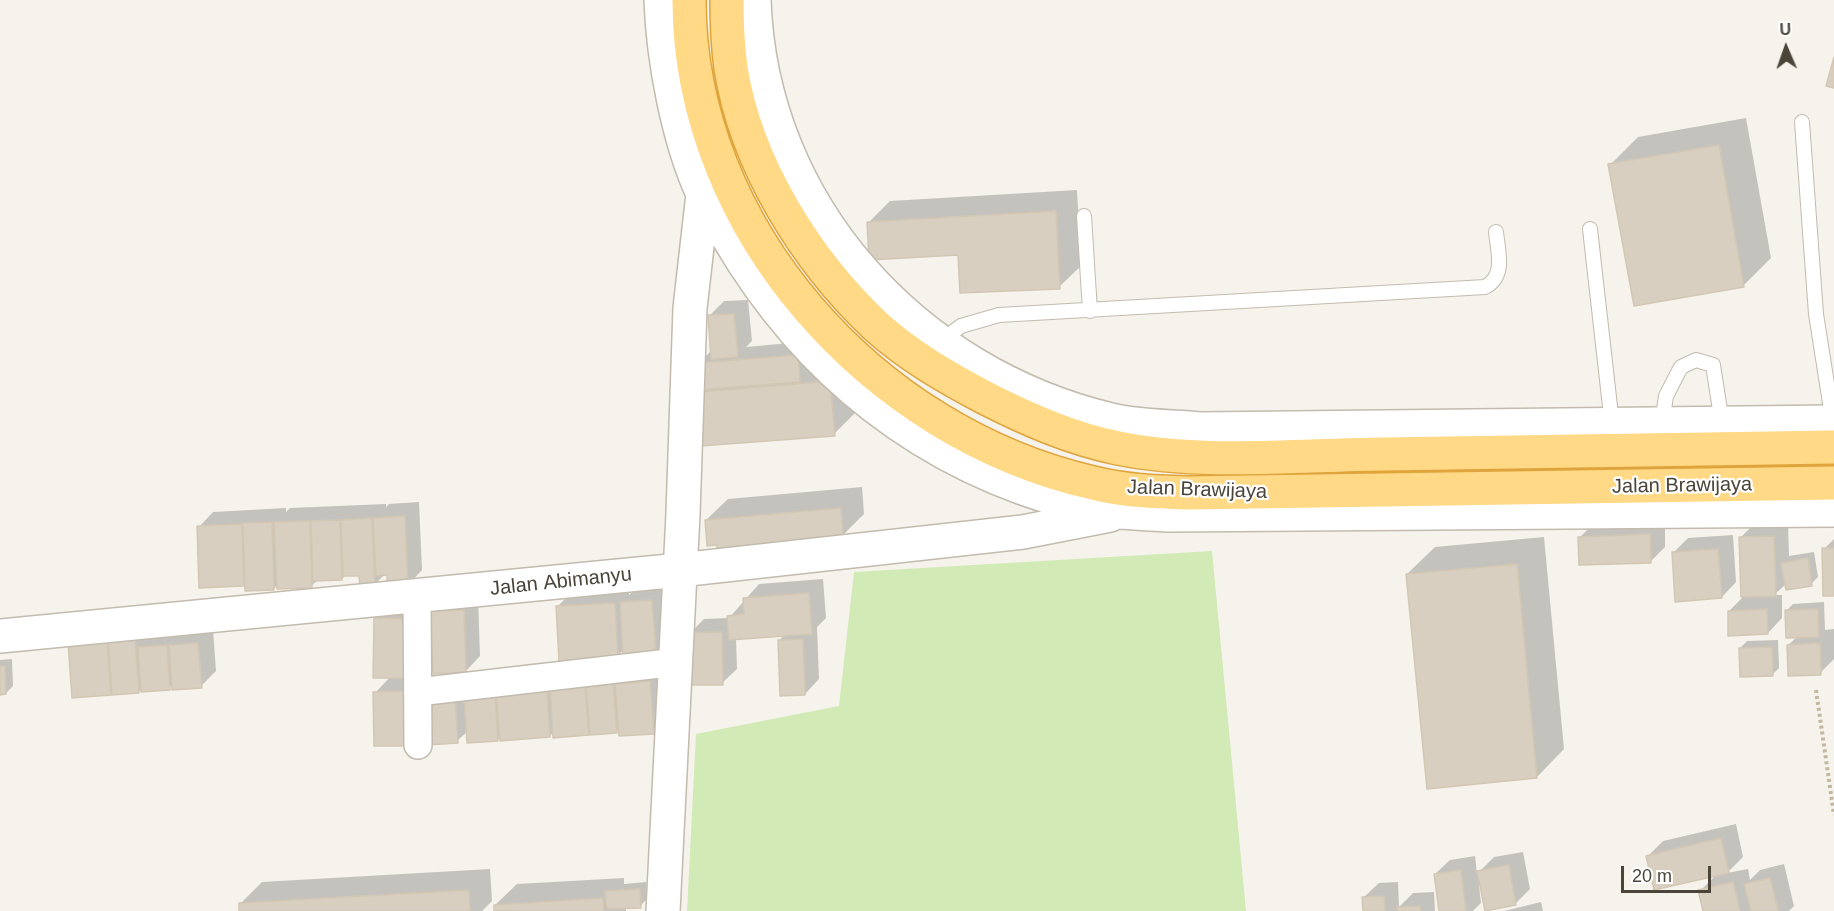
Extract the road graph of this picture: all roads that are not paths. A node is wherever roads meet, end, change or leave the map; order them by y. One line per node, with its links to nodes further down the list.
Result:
1 (661, 0): 6 (street)
2 (689, 0): 17 (highway, Jalan Brawijaya)
3 (727, 0): 16 (highway, Jalan Brawijaya)
4 (754, 0): 11 (street)
5 (1802, 122): 12 (lane)
6 (703, 194): 19 (street); 20 (street)
7 (1084, 216): 10 (lane)
8 (1590, 229): 14 (lane)
9 (1496, 232): 10 (lane)
10 (1090, 310): 11 (lane)
11 (939, 342): 14 (street)
12 (1834, 422): 13 (street)
13 (1722, 423): 15 (street); 15 (lane)
14 (1612, 424): 15 (street)
15 (1662, 424)
16 (1834, 447)
17 (1834, 483)
18 (1834, 510): 19 (street)
19 (1120, 512): 20 (street, Jalan Abimanyu)
20 (680, 570): 21 (street, Jalan Abimanyu); 23 (street)
21 (417, 596): 22 (street, Jalan Abimanyu); 24 (street)
22 (0, 636)
23 (677, 662): 24 (street); 26 (street)
24 (418, 692): 25 (street)
25 (418, 745)
26 (663, 911)

